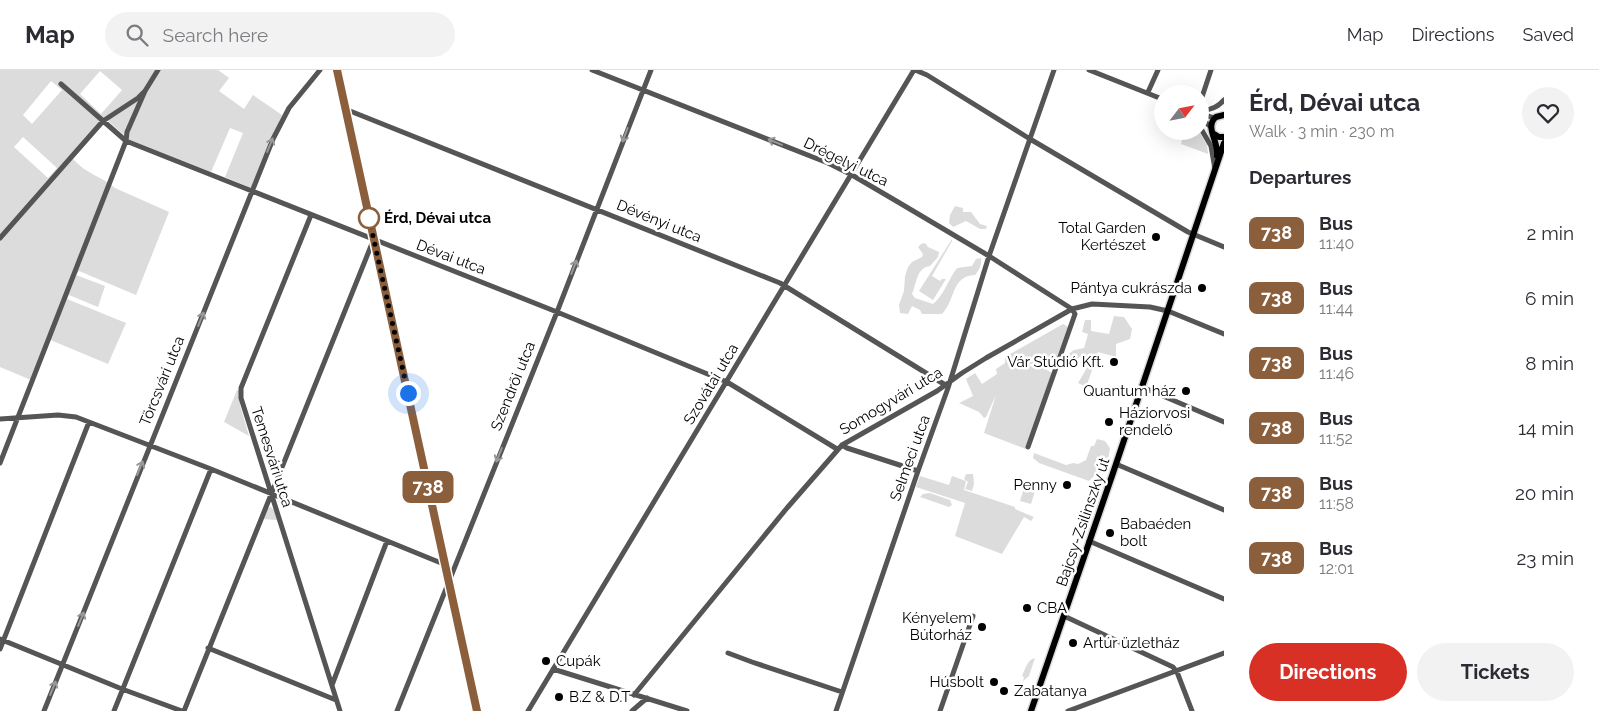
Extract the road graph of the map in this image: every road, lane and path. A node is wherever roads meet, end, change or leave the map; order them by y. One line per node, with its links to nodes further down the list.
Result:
1 (158, 70): 14 (street)
2 (320, 70): 32 (street, Törcsvári utca, one-way to 2)
3 (337, 70): 19 (street)
4 (592, 70): 13 (street, Drégelyi utca)
5 (651, 70): 13 (street, Szendrői utca)
6 (915, 70): 26 (street); 31 (street, Szovátai utca)
7 (1054, 70): 26 (street, Selmeci utca)
8 (1089, 70): 15 (street)
9 (1158, 70): 15 (street)
10 (1211, 70): 12 (street)
11 (61, 84): 22 (street, Dévai utca)
12 (1206, 85)
13 (643, 90): 31 (street, Drégelyi utca, one-way to 13); 33 (street, Szendrői utca, one-way to 33)
14 (145, 91): 22 (street); 28 (street)
15 (1148, 92): 16 (street)
16 (1154, 95)
17 (1224, 100): 20 (street)
18 (1224, 107): 21 (main road)
19 (345, 109): 33 (street, Dévényi utca); 37 (street)
20 (1209, 110)
21 (1219, 116): 23 (main road)
22 (103, 121): 28 (street, Dévai utca); 36 (street)
23 (1210, 126): 24 (main road)
24 (1214, 134): 25 (main road); 30 (main road, Bajcsy-Zsilinszky út)
25 (1224, 137)
26 (1030, 139): 35 (street); 39 (street, Selmeci utca)
27 (1208, 140): 30 (street)
28 (126, 141): 32 (street, Dévai utca); 48 (street)
29 (1224, 143): 30 (main road, Bajcsy-Zsilinszky út)
30 (1215, 169): 35 (main road, Bajcsy-Zsilinszky út)
31 (852, 175): 39 (street, Drégelyi utca); 40 (street, Szovátai utca)
32 (252, 190): 34 (street, Dévai utca); 52 (street, Törcsvári utca, one-way to 32)
33 (597, 208): 40 (street, Dévényi utca); 43 (street, Szendrői utca, one-way to 33)
34 (311, 215): 37 (street, Dévai utca); 59 (street, Temesvári utca)
35 (1193, 234): 38 (street); 42 (main road, Bajcsy-Zsilinszky út)
36 (0, 238)
37 (374, 241): 43 (street, Dévai utca); 59 (street); 63 (street)
38 (1224, 247)
39 (989, 256): 41 (street, Drégelyi utca); 46 (street, Selmeci utca)
40 (785, 286): 45 (street, Szovátai utca); 46 (street, Dévényi utca)
41 (1072, 309): 42 (street, Somogyvári utca); 46 (street, Somogyvári utca); 54 (street)
42 (1168, 310): 44 (street, Somogyvári utca); 47 (main road, Bajcsy-Zsilinszky út)
43 (557, 312): 45 (street, Dévai utca); 64 (street, Szendrői utca, one-way to 64)
44 (1224, 334)
45 (727, 382): 53 (street, Dévai utca); 74 (street, Szovátai utca)
46 (948, 384): 53 (street, Somogyvári utca); 58 (street, Selmeci utca)
47 (1142, 388): 51 (street); 56 (main road, Bajcsy-Zsilinszky út)
48 (18, 418): 49 (street); 50 (street); 55 (street)
49 (0, 419)
50 (89, 422): 52 (street); 68 (street)
51 (1224, 422)
52 (149, 445): 57 (street); 73 (street, Törcsvári utca, one-way to 52)
53 (840, 447): 58 (street, Dévai utca); 79 (street, Somogyvári utca)
54 (1028, 448)
55 (0, 463)
56 (1116, 464): 60 (street); 62 (main road, Bajcsy-Zsilinszky út)
57 (211, 469): 59 (street); 77 (street)
58 (918, 471): 78 (street, Selmeci utca)
59 (271, 494): 61 (street); 69 (street); 76 (street, Temesvári utca)
60 (1224, 510)
61 (387, 541): 63 (street); 76 (street)
62 (1089, 541): 65 (street); 67 (main road, Bajcsy-Zsilinszky út)
63 (446, 565): 64 (street)
64 (449, 579): 86 (street, Szendrői utca); 87 (street)
65 (1224, 598)
66 (973, 616): 92 (street)
67 (1064, 616): 75 (street); 93 (main road, Bajcsy-Zsilinszky út)
68 (2, 640): 70 (street); 73 (street)
69 (208, 648): 81 (street); 84 (street)
70 (0, 649)
71 (728, 652): 78 (street)
72 (1224, 653): 75 (street)
73 (63, 664): 77 (street); 82 (street, Törcsvári utca, one-way to 73)
74 (553, 669): 79 (street); 88 (street, Szovátai utca)
75 (1177, 672): 94 (street); 95 (street)
76 (332, 686): 81 (street, Temesvári utca)
77 (122, 689): 83 (street); 84 (street)
78 (842, 692): 91 (street, Selmeci utca)
79 (634, 694): 80 (street)
80 (647, 698): 89 (street); 90 (street)
81 (336, 700): 85 (street, Temesvári utca)
82 (44, 711)
83 (114, 711)
84 (183, 711)
85 (340, 711)
86 (396, 711)
87 (477, 711)
88 (528, 711)
89 (632, 711)
90 (687, 711)
91 (836, 711)
92 (940, 711)
93 (1031, 711)
94 (1068, 711)
95 (1192, 711)

